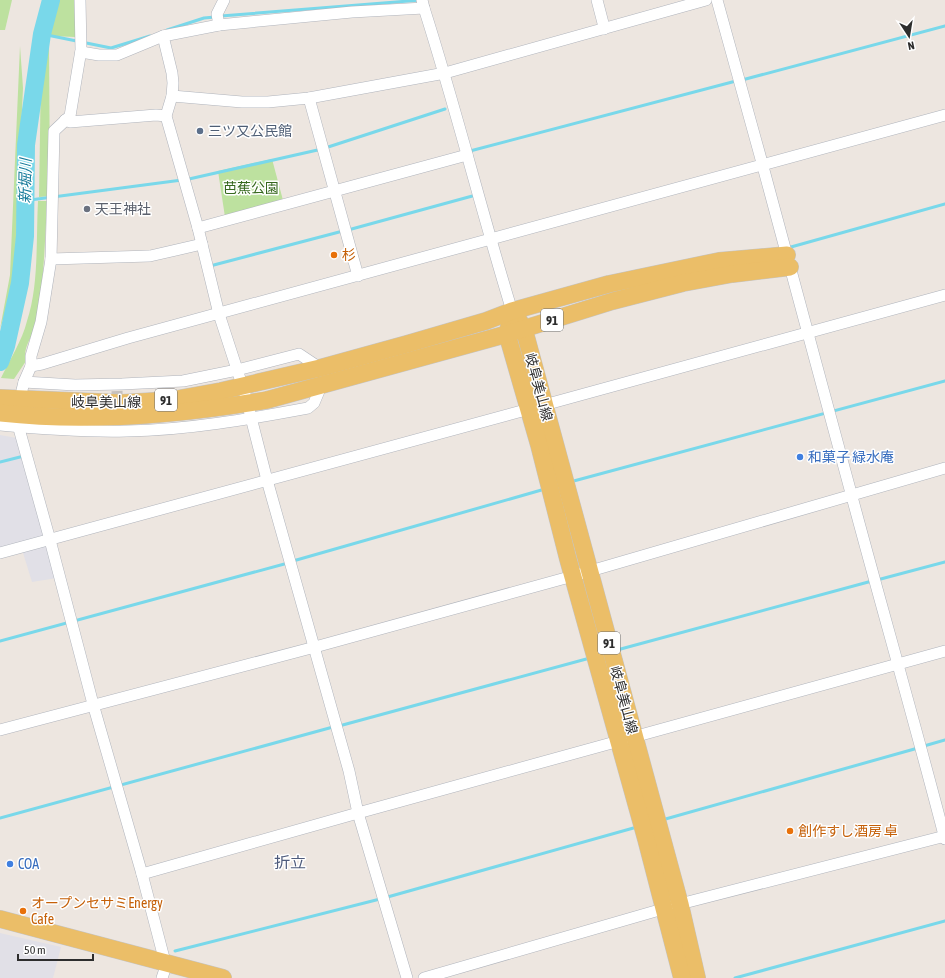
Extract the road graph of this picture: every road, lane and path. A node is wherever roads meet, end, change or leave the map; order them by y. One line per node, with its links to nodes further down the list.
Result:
1 (80, 0): 10 (street)
2 (224, 0): 7 (street)
3 (597, 0): 8 (street)
4 (706, 0): 8 (street)
5 (717, 0): 18 (street)
6 (423, 4): 7 (street); 11 (street)
7 (219, 25): 9 (street)
8 (604, 29): 11 (street)
9 (162, 36): 10 (street); 12 (street)
10 (81, 52): 16 (street)
11 (445, 73): 13 (street); 17 (street)
12 (172, 96): 13 (street); 15 (street)
13 (309, 98): 19 (street)
14 (945, 115): 18 (street)
15 (166, 116): 16 (street); 20 (street)
16 (65, 120): 23 (street)
17 (467, 155): 19 (street); 21 (street)
18 (763, 165): 21 (street); 24 (street)
19 (334, 191): 20 (street); 25 (street)
20 (198, 228): 22 (street)
21 (491, 240): 25 (street); 27 (street)
22 (202, 244): 23 (street); 28 (street)
23 (51, 258): 32 (street)
24 (789, 261): 27 (main road, 岐阜美山線 / 91); 29 (main road, 岐阜美山線 / 91); 30 (street)
25 (358, 276): 28 (street)
26 (945, 295): 30 (street)
27 (512, 311): 29 (main road, 岐阜美山線 / 91); 31 (main road, 岐阜美山線 / 91); 33 (main road, 岐阜美山線 / 91)
28 (219, 314): 32 (street); 34 (street)
29 (524, 329): 31 (main road, 岐阜美山線 / 91); 35 (main road, 岐阜美山線 / 91)
30 (809, 333): 35 (street); 40 (street)
31 (507, 334): 33 (main road, 岐阜美山線 / 91); 35 (main road, 岐阜美山線 / 91)
32 (31, 366): 36 (street)
33 (321, 376): 34 (main road, 岐阜美山線 / 91); 37 (main road, 岐阜美山線 / 91)
34 (240, 378): 36 (main road, 岐阜美山線 / 91); 36 (street); 37 (street)
35 (537, 407): 39 (street); 43 (main road, 岐阜美山線 / 91); 44 (main road, 岐阜美山線 / 91)
36 (11, 408): 37 (main road, 岐阜美山線 / 91); 37 (street); 41 (street)
37 (249, 411): 39 (street)
38 (945, 468): 40 (street)
39 (267, 480): 41 (street); 45 (street)
40 (851, 494): 43 (street); 47 (street)
41 (50, 540): 42 (street); 48 (street)
42 (0, 552)
43 (590, 571): 44 (street); 50 (main road, 岐阜美山線 / 91)
44 (572, 576): 45 (street); 50 (main road, 岐阜美山線 / 91)
45 (315, 647): 48 (street); 51 (street)
46 (945, 651): 47 (street)
47 (899, 664): 50 (street); 52 (street)
48 (93, 704): 49 (street); 53 (street)
49 (0, 730)
50 (627, 740): 51 (street); 54 (main road, 岐阜美山線 / 91); 55 (main road, 岐阜美山線 / 91)
51 (358, 813): 53 (street); 59 (street)
52 (945, 837): 54 (street)
53 (142, 874): 57 (street)
54 (680, 904): 55 (street); 62 (main road, 岐阜美山線 / 91)
55 (664, 908): 60 (street); 61 (main road, 岐阜美山線 / 91)
56 (0, 920): 57 (main road)
57 (164, 970): 58 (main road)
58 (223, 978)
59 (407, 978)
60 (424, 978)
61 (682, 978)
62 (697, 978)

